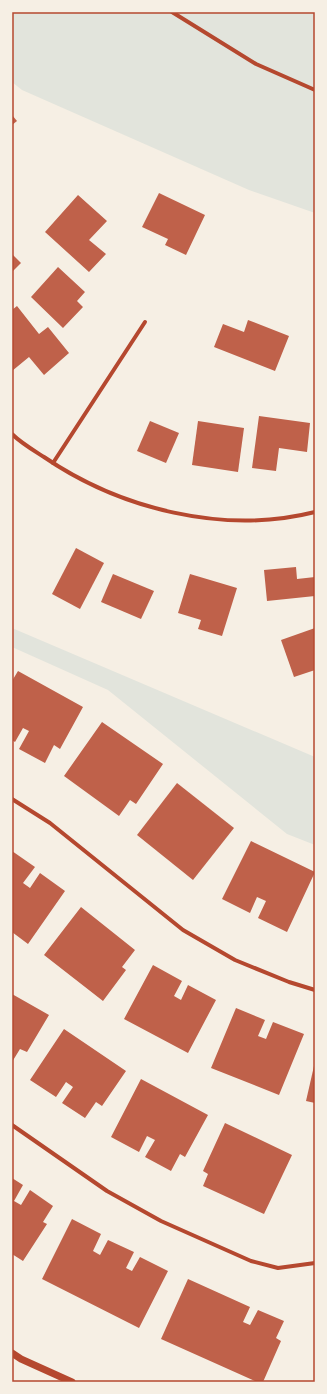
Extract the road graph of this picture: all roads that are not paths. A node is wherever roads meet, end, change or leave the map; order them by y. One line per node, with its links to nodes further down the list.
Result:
1 (172, 12): 2 (street)
2 (315, 90)
3 (145, 322): 5 (street)
4 (12, 434): 5 (street)
5 (53, 463): 6 (street)
6 (315, 512)
7 (12, 799): 8 (street)
8 (315, 990)
9 (12, 1125): 10 (street)
10 (315, 1263)
11 (12, 1353): 12 (street)
12 (72, 1382)

